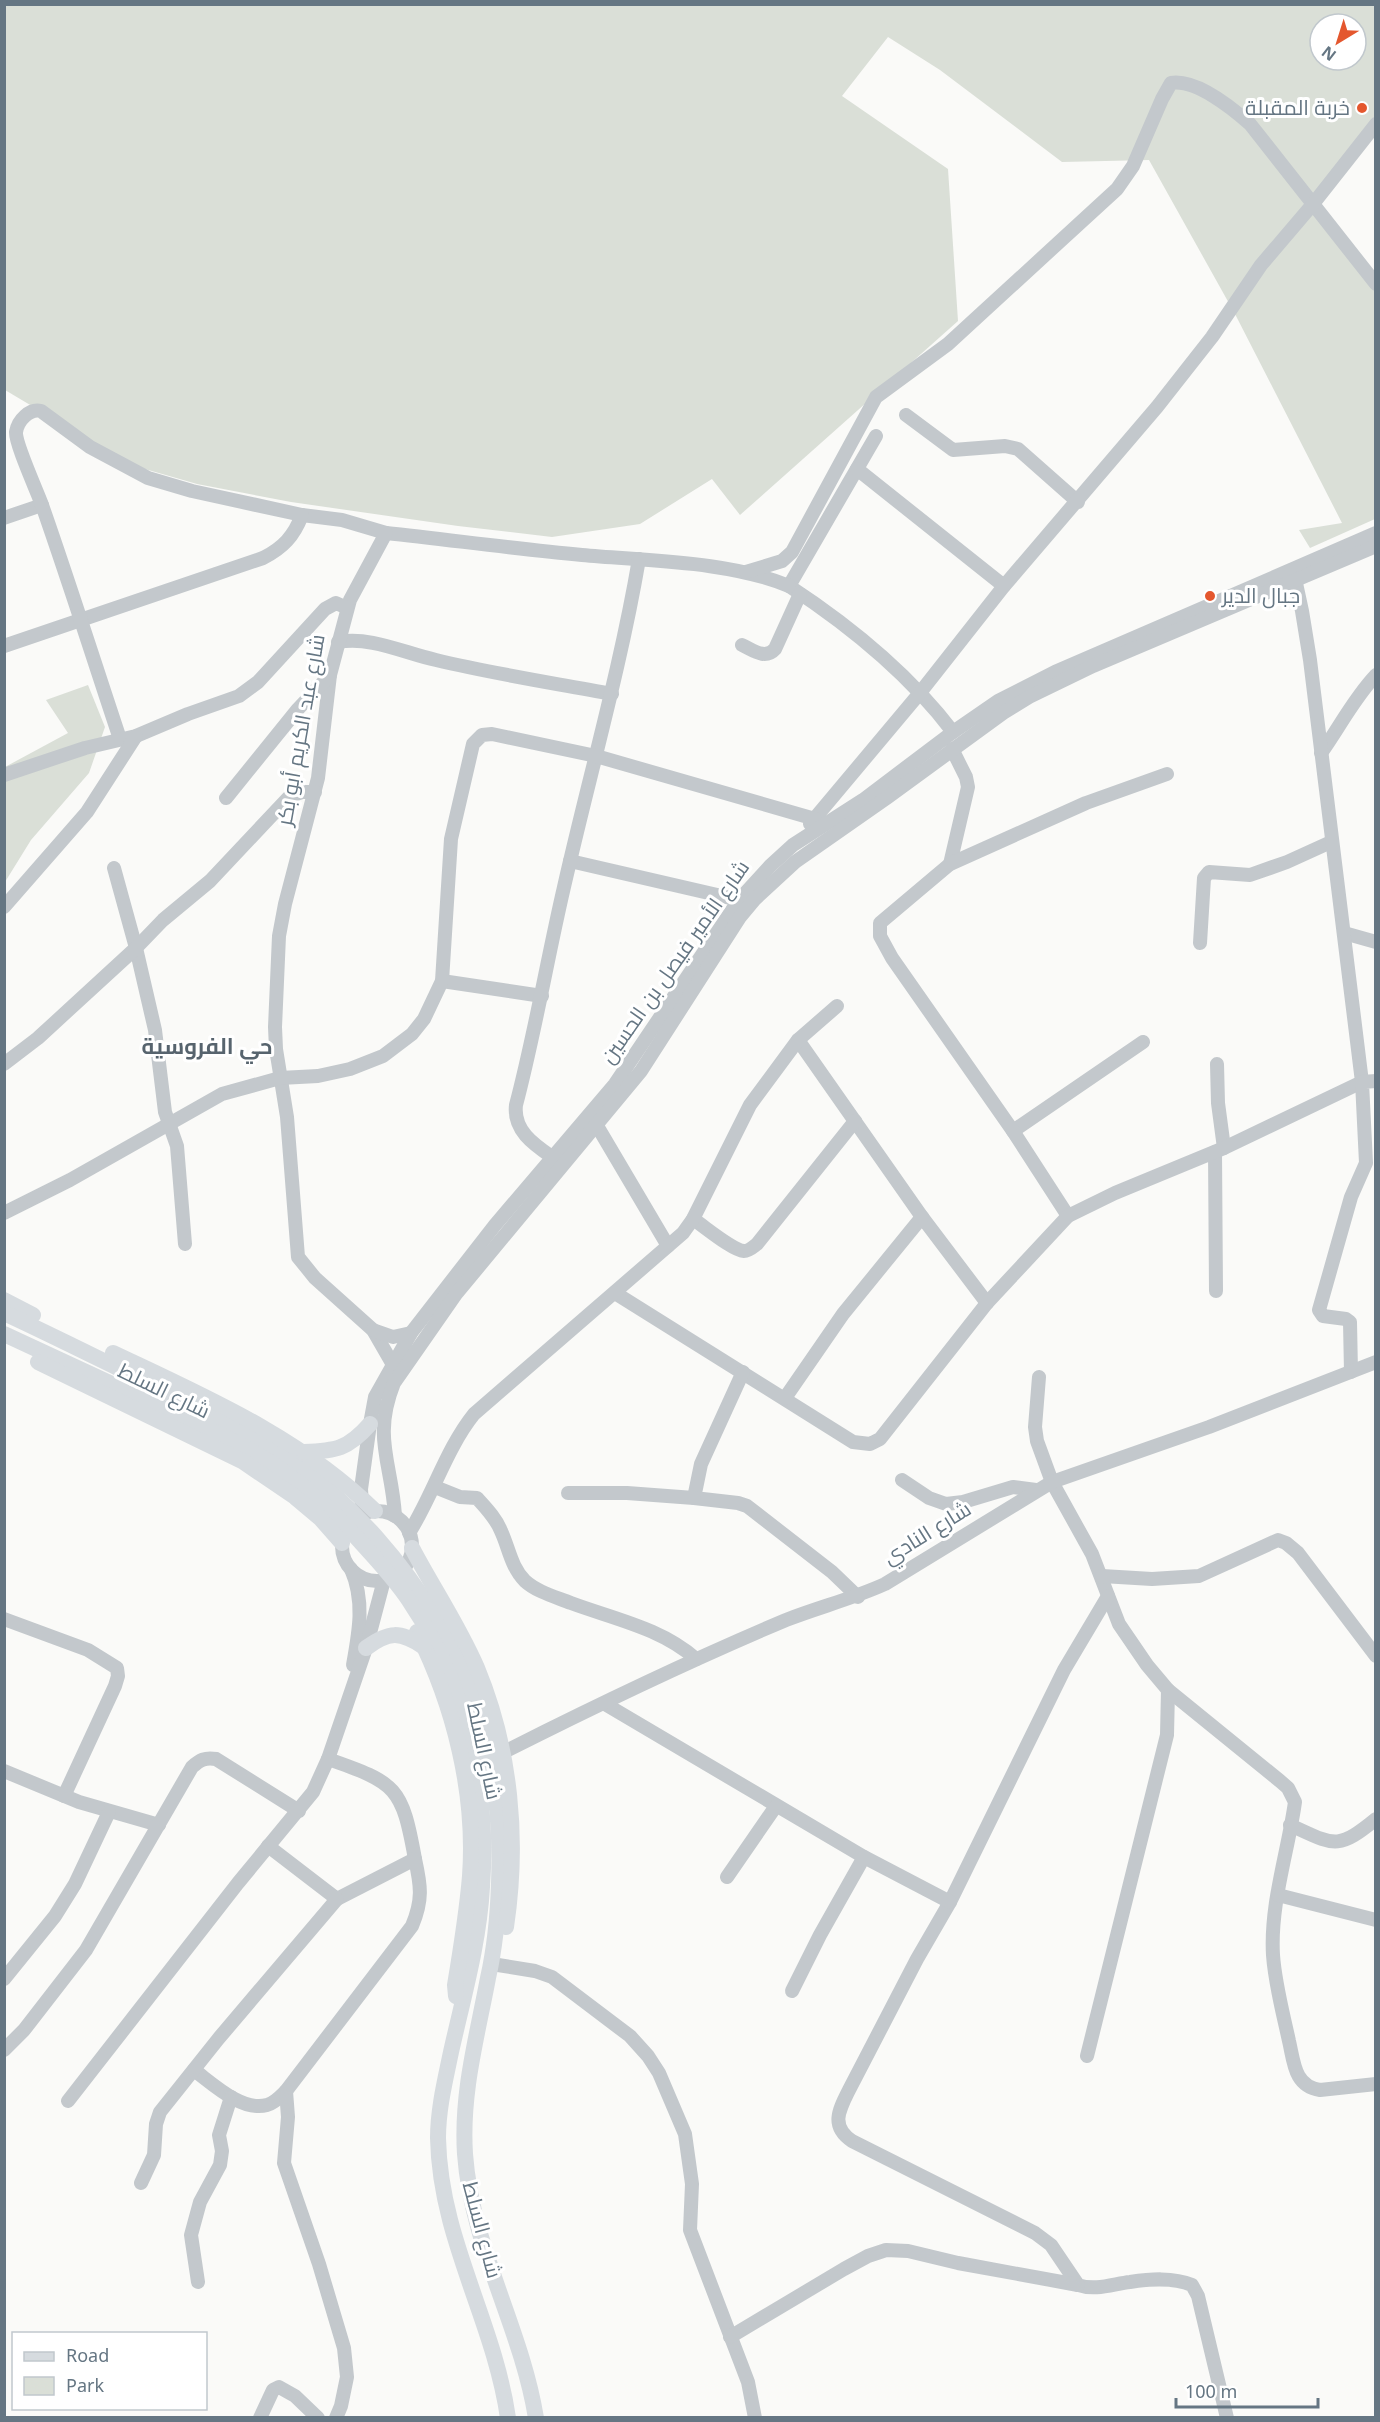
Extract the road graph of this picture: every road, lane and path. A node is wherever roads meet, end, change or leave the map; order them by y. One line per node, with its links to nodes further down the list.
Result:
1 (1376, 124): 2 (street)
2 (1313, 204): 3 (street); 7 (street); 13 (street)
3 (1376, 284)
4 (906, 415): 7 (street)
5 (876, 436): 6 (street)
6 (857, 469): 15 (street); 19 (street)
7 (1078, 502): 19 (street)
8 (42, 505): 9 (street); 10 (street); 22 (street)
9 (302, 515): 11 (street); 22 (street)
10 (4, 518)
11 (386, 533): 16 (street); 21 (street, شارع عبد الكريم أبو بكر)
12 (1376, 533): 18 (street, شارع الأمير فيصل بن الحسين)
13 (798, 541): 15 (street); 17 (street)
14 (1376, 546): 18 (street, شارع الأمير فيصل بن الحسين)
15 (812, 547): 20 (street)
16 (639, 559): 17 (street); 28 (street)
17 (746, 572): 20 (street)
18 (1294, 575): 30 (street, شارع الأمير فيصل بن الحسين); 33 (street, شارع الأمير فيصل بن الحسين); 34 (street)
19 (1005, 586): 29 (street)
20 (795, 590): 24 (street); 29 (street)
21 (347, 608): 23 (street, شارع عبد الكريم أبو بكر); 31 (street)
22 (80, 619): 25 (street); 32 (street)
23 (338, 642): 26 (street, شارع عبد الكريم أبو بكر); 28 (street)
24 (742, 645)
25 (4, 646)
26 (330, 675): 40 (street, شارع عبد الكريم أبو بكر); 41 (street)
27 (1376, 675): 34 (street)
28 (612, 694): 35 (street)
29 (919, 694): 30 (street); 42 (street)
30 (953, 732): 36 (street, شارع الأمير فيصل بن الحسين)
31 (136, 736): 32 (street); 37 (street)
32 (114, 740): 37 (street); 39 (street)
33 (952, 749): 36 (street, شارع الأمير فيصل بن الحسين); 46 (street)
34 (1321, 753): 43 (street)
35 (596, 756): 42 (street); 45 (street); 54 (street)
36 (932, 756): 44 (street, شارع الأمير فيصل بن الحسين); 66 (street, شارع الأمير فيصل بن الحسين)
37 (120, 759): 49 (street)
38 (1167, 774): 46 (street)
39 (4, 775)
40 (315, 792): 53 (street); 61 (street, شارع عبد الكريم أبو بكر)
41 (226, 798)
42 (815, 819): 44 (street)
43 (1331, 842): 50 (street); 52 (street)
44 (793, 844): 48 (street, شارع الأمير فيصل بن الحسين)
45 (570, 861): 48 (street); 55 (street)
46 (950, 864): 67 (street)
47 (114, 868): 53 (street)
48 (740, 900): 63 (street, شارع الأمير فيصل بن الحسين)
49 (4, 907)
50 (1344, 933): 51 (street); 62 (street)
51 (1376, 942)
52 (1200, 943)
53 (136, 948): 59 (street); 65 (street)
54 (442, 981): 55 (street); 61 (street)
55 (542, 996): 69 (street)
56 (837, 1006): 57 (street)
57 (798, 1040): 64 (street); 73 (street)
58 (1143, 1042): 67 (street)
59 (4, 1064)
60 (1217, 1064): 68 (street)
61 (280, 1078): 65 (street); 81 (street, شارع عبد الكريم أبو بكر)
62 (1369, 1081): 68 (street); 88 (street)
63 (590, 1112): 66 (street); 69 (street, شارع الأمير فيصل بن الحسين)
64 (855, 1121): 72 (street); 73 (street)
65 (169, 1124): 70 (street); 74 (street)
66 (597, 1126): 75 (street); 100 (street, شارع الأمير فيصل بن الحسين)
67 (1013, 1131): 71 (street)
68 (1219, 1150): 71 (street); 76 (street)
69 (552, 1157): 82 (street, شارع الأمير فيصل بن الحسين)
70 (4, 1213)
71 (1068, 1216): 79 (street)
72 (922, 1217): 79 (street); 90 (street)
73 (693, 1219): 75 (street)
74 (185, 1245)
75 (668, 1246): 77 (street)
76 (1216, 1291)
77 (615, 1293): 87 (street); 95 (street)
78 (4, 1300): 92 (main road)
79 (987, 1303): 90 (street)
80 (8, 1315): 116 (main road, شارع السلط)
81 (373, 1330): 82 (street); 86 (street, شارع عبد الكريم أبو بكر)
82 (411, 1333): 86 (street, شارع الأمير فيصل بن الحسين)
83 (4, 1334): 116 (main road, شارع السلط)
84 (4, 1346): 102 (main road)
85 (1376, 1362): 88 (street, شارع النادي)
86 (392, 1363): 91 (street, شارع الأمير فيصل بن الحسين)
87 (743, 1372): 90 (street); 98 (street)
88 (1351, 1372): 94 (street, شارع النادي)
89 (1039, 1377): 94 (street)
90 (785, 1398)
91 (369, 1424): 92 (main road); 99 (street, شارع الأمير فيصل بن الحسين)
92 (304, 1452): 99 (main road)
93 (902, 1480): 96 (street)
94 (1052, 1482): 96 (street, شارع النادي); 104 (street)
95 (435, 1487): 101 (street); 112 (street)
96 (1036, 1490): 107 (street, شارع النادي)
97 (568, 1493): 98 (street)
98 (694, 1498): 107 (street)
99 (366, 1508): 100 (street); 102 (street)
100 (395, 1516): 101 (street)
101 (411, 1541): 105 (street); 117 (main road)
102 (342, 1543): 103 (street)
103 (351, 1569): 105 (street); 114 (street)
104 (1102, 1576): 106 (street); 111 (street)
105 (386, 1580): 109 (main road); 110 (street)
106 (1108, 1596): 113 (street); 133 (street)
107 (858, 1597): 112 (street, شارع النادي)
108 (4, 1619): 120 (street)
109 (424, 1647): 110 (main road); 138 (main road)
110 (366, 1648): 114 (street)
111 (1376, 1656)
112 (696, 1659): 115 (street, شارع النادي)
113 (1168, 1690): 126 (street); 140 (street)
114 (348, 1696): 118 (street)
115 (605, 1704): 117 (street, شارع النادي); 121 (street)
116 (475, 1727): 135 (main road, شارع السلط); 138 (main road, شارع السلط)
117 (504, 1752): 135 (main road)
118 (328, 1759): 122 (street); 129 (street)
119 (4, 1771): 120 (street)
120 (64, 1796): 123 (street)
121 (776, 1806): 128 (street); 130 (street)
122 (299, 1811): 125 (street); 127 (street)
123 (109, 1812): 125 (street); 136 (street)
124 (1376, 1819): 126 (street)
125 (159, 1825): 139 (street)
126 (1290, 1825): 131 (street)
127 (268, 1846): 132 (street); 145 (street)
128 (864, 1857): 133 (street); 137 (street)
129 (415, 1859): 132 (street); 143 (street)
130 (727, 1877)
131 (1278, 1895): 134 (street); 142 (street)
132 (337, 1899): 141 (street)
133 (950, 1902): 148 (street)
134 (1376, 1920)
135 (493, 1972): 149 (street); 154 (main road, شارع السلط)
136 (4, 1979)
137 (792, 1991)
138 (460, 2013): 153 (main road, شارع السلط)
139 (4, 2050)
140 (1087, 2056)
141 (194, 2070): 144 (street); 146 (street)
142 (1376, 2084)
143 (286, 2091): 144 (street); 152 (street)
144 (231, 2097): 147 (street)
145 (68, 2101)
146 (141, 2183)
147 (198, 2282)
148 (1078, 2285): 149 (street); 156 (street)
149 (730, 2337): 155 (street)
150 (260, 2418): 151 (street)
151 (318, 2418)
152 (336, 2418)
153 (508, 2418)
154 (536, 2418)
155 (755, 2418)
156 (1227, 2418)

